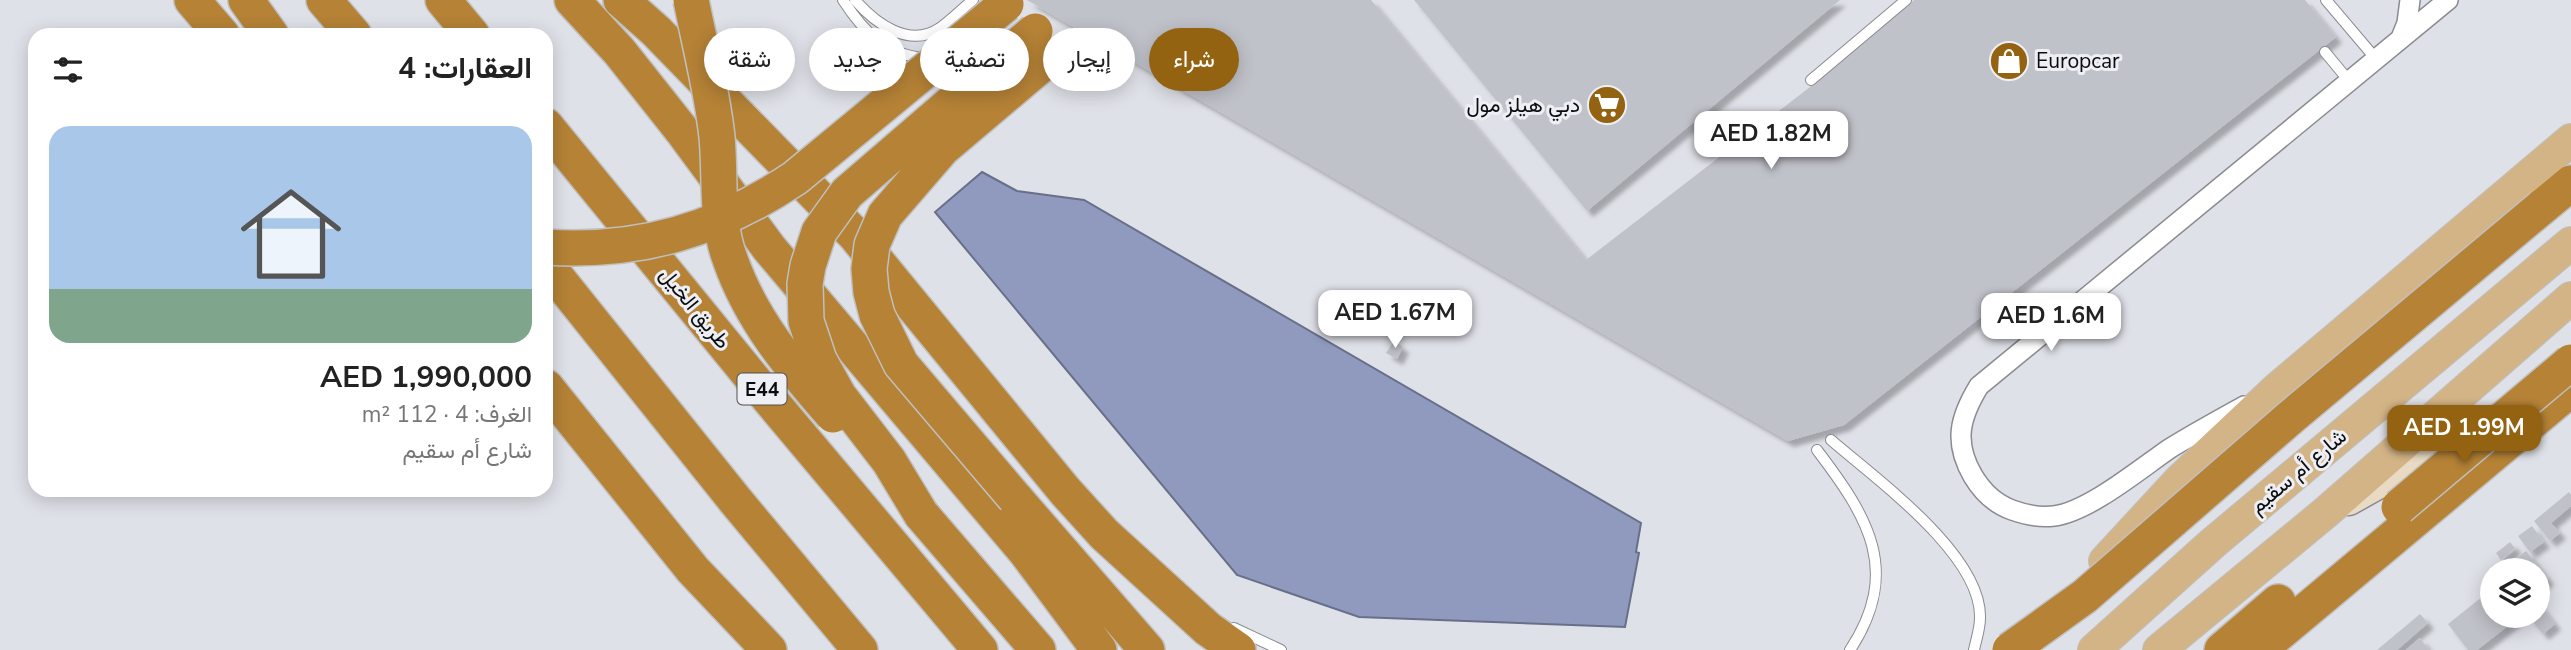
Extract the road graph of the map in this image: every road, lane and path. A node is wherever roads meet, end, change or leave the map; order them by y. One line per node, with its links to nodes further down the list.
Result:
1 (192, 0): 15 (highway)
2 (246, 0): 16 (highway)
3 (324, 0): 17 (highway)
4 (443, 0): 18 (highway)
5 (572, 0): 46 (highway)
6 (621, 0): 40 (highway)
7 (691, 0): 38 (highway, bridge)
8 (843, 0): 14 (lane, bridge)
9 (855, 0): 14 (lane)
10 (1906, 0): 22 (lane)
11 (2326, 0): 21 (lane)
12 (2410, 0): 19 (street)
13 (2448, 0): 19 (street)
14 (1013, 23): 28 (highway, bridge); 38 (highway, bridge); 47 (highway, bridge)
15 (216, 28)
16 (266, 28)
17 (348, 28)
18 (466, 28)
19 (2400, 39): 21 (street)
20 (2325, 52): 23 (lane)
21 (2376, 59): 23 (street)
22 (1811, 80)
23 (2349, 81): 32 (street)
24 (553, 135): 44 (highway, طريق الخيل / E44)
25 (2571, 140): 32 (main road)
26 (2571, 183): 51 (highway, bridge)
27 (2571, 243): 53 (main road, شارع أم سقيم)
28 (553, 248)
29 (553, 273): 43 (highway)
30 (2571, 298): 37 (main road)
31 (2571, 363): 37 (main road); 55 (highway, bridge)
32 (2278, 388): 52 (main road)
33 (2571, 389): 56 (highway)
34 (553, 396): 39 (highway)
35 (1831, 440): 50 (lane)
36 (1817, 450): 49 (lane)
37 (2325, 513): 54 (main road)
38 (921, 514): 45 (highway)
39 (693, 570): 41 (highway); 42 (highway)
40 (1227, 632): 48 (lane)
41 (738, 650)
42 (769, 650)
43 (860, 650)
44 (980, 650)
45 (1038, 650)
46 (1099, 650)
47 (1147, 650)
48 (1281, 650)
49 (1850, 650)
50 (1973, 650)
51 (2010, 650)
52 (2023, 650)
53 (2094, 650)
54 (2159, 650)
55 (2222, 650)
56 (2259, 650)

